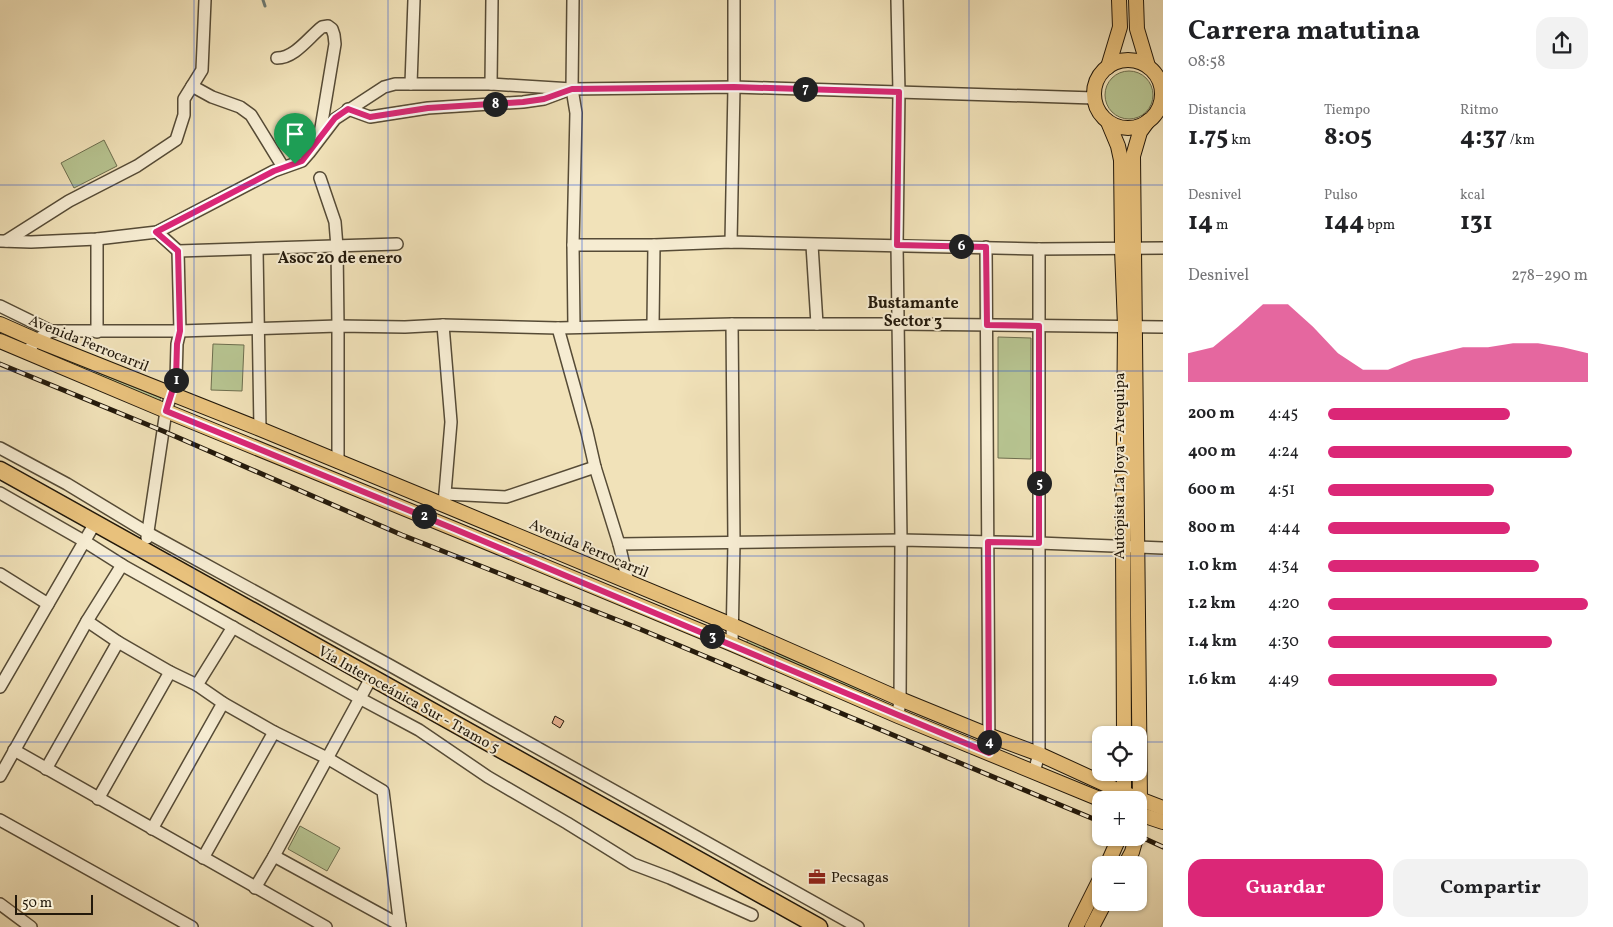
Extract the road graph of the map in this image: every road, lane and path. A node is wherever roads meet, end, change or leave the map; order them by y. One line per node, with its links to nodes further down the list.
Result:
1 (205, 0): 15 (street)
2 (414, 0): 13 (street)
3 (492, 0): 14 (street)
4 (573, 0): 17 (street)
5 (734, 0): 16 (street)
6 (897, 0): 18 (street)
7 (1120, 0): 11 (main road)
8 (1136, 0): 10 (main road)
9 (278, 58): 24 (street)
10 (1148, 66): 11 (main road); 12 (main road)
11 (1108, 67): 19 (main road)
12 (1162, 83): 20 (main road)
13 (411, 84): 14 (street); 21 (street)
14 (492, 84): 17 (street)
15 (192, 86): 25 (street); 29 (street)
16 (734, 87): 17 (street); 18 (street); 30 (street)
17 (572, 89): 21 (street); 32 (street)
18 (899, 92): 19 (street); 35 (street)
19 (1094, 98): 23 (main road)
20 (1162, 100): 22 (main road)
21 (348, 109): 24 (street)
22 (1148, 121): 23 (main road); 38 (main road, Autopista La Joya - Arequipa)
23 (1108, 122): 38 (main road, Autopista La Joya - Arequipa)
24 (319, 138): 25 (street)
25 (283, 167): 27 (street)
26 (320, 178): 36 (street)
27 (156, 232): 28 (street); 42 (street)
28 (97, 238): 29 (street); 60 (street)
29 (3, 241)
30 (731, 242): 33 (street); 34 (street)
31 (397, 244): 36 (street)
32 (573, 245): 33 (street); 54 (street)
33 (654, 245): 49 (street)
34 (812, 245): 35 (street); 46 (street)
35 (897, 245): 37 (street); 47 (street)
36 (337, 247): 41 (street); 51 (street)
37 (986, 247): 40 (street); 50 (street)
38 (1127, 248): 39 (street); 40 (street); 53 (main road, Autopista La Joya - Arequipa)
39 (1163, 248)
40 (1039, 249): 52 (street)
41 (257, 250): 42 (street); 57 (street)
42 (178, 251): 59 (street)
43 (0, 306): 58 (street)
44 (0, 324): 61 (main road, Avenida Ferrocarril)
45 (732, 324): 46 (street); 49 (street); 77 (street)
46 (817, 324): 47 (street)
47 (897, 324): 50 (street); 75 (street)
48 (443, 325): 51 (street); 56 (street); 72 (street)
49 (653, 325): 54 (street)
50 (987, 325): 52 (street); 78 (street)
51 (338, 326): 57 (street); 68 (street)
52 (1039, 326): 53 (street); 79 (street)
53 (1130, 326): 55 (street); 81 (main road, Autopista La Joya - Arequipa)
54 (574, 327): 56 (street)
55 (1163, 327)
56 (558, 328): 69 (street)
57 (258, 330): 59 (street); 66 (street)
58 (51, 331): 60 (street); 61 (street)
59 (180, 331): 60 (street); 64 (street)
60 (97, 332)
61 (36, 340): 63 (street); 64 (main road, Avenida Ferrocarril)
62 (0, 341): 63 (main road)
63 (27, 352): 65 (main road)
64 (172, 395): 65 (street); 66 (main road, Avenida Ferrocarril)
65 (166, 411): 74 (street); 92 (main road)
66 (260, 429): 68 (main road, Avenida Ferrocarril)
67 (0, 448): 74 (street)
68 (338, 462): 72 (main road, Avenida Ferrocarril)
69 (595, 467): 72 (street); 80 (street)
70 (0, 470): 73 (highway, Vía Interoceánica Sur - Tramo 5)
71 (0, 493): 76 (street)
72 (445, 499): 86 (main road, Avenida Ferrocarril)
73 (95, 523): 76 (street); 83 (highway, Vía Interoceánica Sur - Tramo 5)
74 (148, 533): 83 (street); 133 (street)
75 (901, 540): 77 (street); 78 (street); 98 (street)
76 (84, 541): 84 (street); 87 (street)
77 (734, 542): 80 (street); 89 (street)
78 (988, 542): 79 (street); 103 (street)
79 (1039, 543): 81 (street); 106 (street)
80 (619, 544): 86 (street)
81 (1130, 546): 82 (street); 101 (main road, Autopista La Joya - Arequipa); 112 (main road, Autopista La Joya - Arequipa)
82 (1163, 548)
83 (145, 551): 94 (highway, Vía Interoceánica Sur - Tramo 5)
84 (122, 565): 88 (street); 90 (street)
85 (0, 574): 87 (street)
86 (628, 582): 89 (main road, Avenida Ferrocarril)
87 (48, 604): 96 (street)
88 (87, 621): 91 (street); 104 (street)
89 (732, 625): 92 (street); 98 (main road, Avenida Ferrocarril)
90 (233, 627): 95 (street); 97 (street)
91 (118, 642): 93 (street); 108 (street)
92 (732, 644): 100 (main road)
93 (170, 672): 95 (street); 114 (street)
94 (371, 678): 97 (street); 132 (highway, Vía Interoceánica Sur - Tramo 5)
95 (197, 685): 99 (street)
96 (0, 687)
97 (360, 699): 107 (street); 127 (street)
98 (900, 699): 100 (street); 103 (main road, Avenida Ferrocarril)
99 (223, 703): 102 (street); 120 (street)
100 (898, 716): 105 (main road)
101 (1124, 726)
102 (274, 732): 107 (street); 122 (street)
103 (988, 735): 105 (street); 106 (main road, Avenida Ferrocarril)
104 (14, 750): 108 (street); 110 (street)
105 (989, 753): 109 (main road)
106 (1039, 754): 109 (street); 111 (main road, Avenida Ferrocarril)
107 (327, 758): 121 (street); 129 (street)
108 (46, 769): 114 (street)
109 (1034, 772): 113 (main road)
110 (0, 776)
111 (1114, 791)
112 (1140, 791)
113 (1092, 796)
114 (98, 799): 120 (street)
115 (1147, 802): 116 (main road, Avenida Ferrocarril)
116 (1163, 808)
117 (1147, 817): 119 (main road)
118 (0, 820): 131 (street)
119 (1163, 822)
120 (152, 829): 122 (street)
121 (274, 856): 123 (street); 129 (street)
122 (203, 858): 123 (street)
123 (255, 888): 128 (street)
124 (1092, 894): 134 (main road)
125 (0, 904): 130 (street)
126 (1100, 911): 135 (main road)
127 (752, 915)
128 (319, 925)
129 (400, 926)
130 (32, 927)
131 (192, 927)
132 (819, 927)
133 (858, 927)
134 (1076, 927)
135 (1092, 927)

